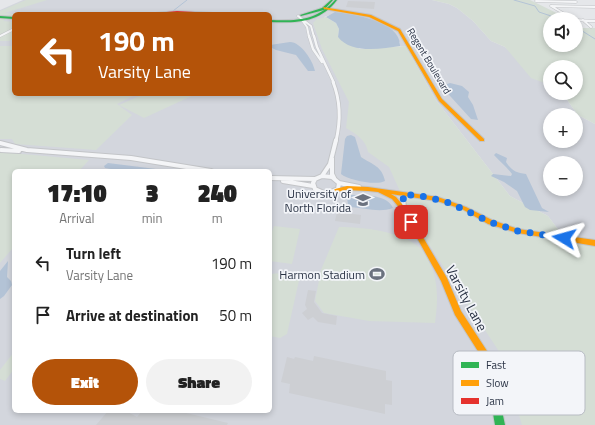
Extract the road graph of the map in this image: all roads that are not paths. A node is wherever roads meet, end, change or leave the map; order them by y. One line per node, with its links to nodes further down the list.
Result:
1 (332, 0): 12 (street)
2 (336, 0): 13 (street)
3 (573, 0): 7 (street)
4 (536, 1): 5 (street)
5 (546, 1): 6 (street); 9 (street)
6 (565, 2): 7 (street); 8 (street)
7 (576, 2): 10 (street)
8 (568, 4)
9 (551, 6): 10 (street); 14 (street)
10 (581, 6): 11 (street)
11 (595, 7)
12 (324, 8): 13 (street, Regent Boulevard); 17 (street)
13 (331, 9): 17 (street); 28 (street, Regent Boulevard)
14 (562, 12)
15 (0, 17): 16 (street)
16 (12, 18)
17 (302, 19): 18 (street); 19 (street); 25 (street); 26 (street)
18 (272, 20)
19 (272, 20)
20 (583, 20): 21 (street); 22 (street)
21 (595, 21)
22 (591, 27)
23 (12, 30): 24 (street)
24 (0, 36)
25 (315, 41): 26 (street); 27 (street)
26 (311, 43): 27 (street)
27 (325, 66): 33 (street)
28 (482, 140)
29 (0, 143): 30 (street)
30 (8, 145): 31 (street); 32 (street)
31 (1, 150): 32 (street)
32 (27, 150): 34 (street)
33 (332, 158): 35 (street); 38 (street)
34 (199, 169)
35 (322, 176): 38 (street); 39 (street)
36 (272, 178): 39 (street)
37 (272, 178): 41 (street)
38 (334, 178): 40 (street)
39 (315, 179): 41 (street)
40 (339, 183): 42 (street); 43 (street)
41 (313, 186): 43 (street)
42 (368, 189): 43 (street); 44 (street)
43 (337, 190)
44 (380, 191): 45 (street); 46 (street, Varsity Lane)
45 (403, 194): 46 (street, Varsity Lane); 47 (street)
46 (404, 210): 48 (street, Varsity Lane)
47 (595, 243)
48 (482, 351)
49 (498, 415): 50 (street, Varsity Lane)
50 (500, 425)

